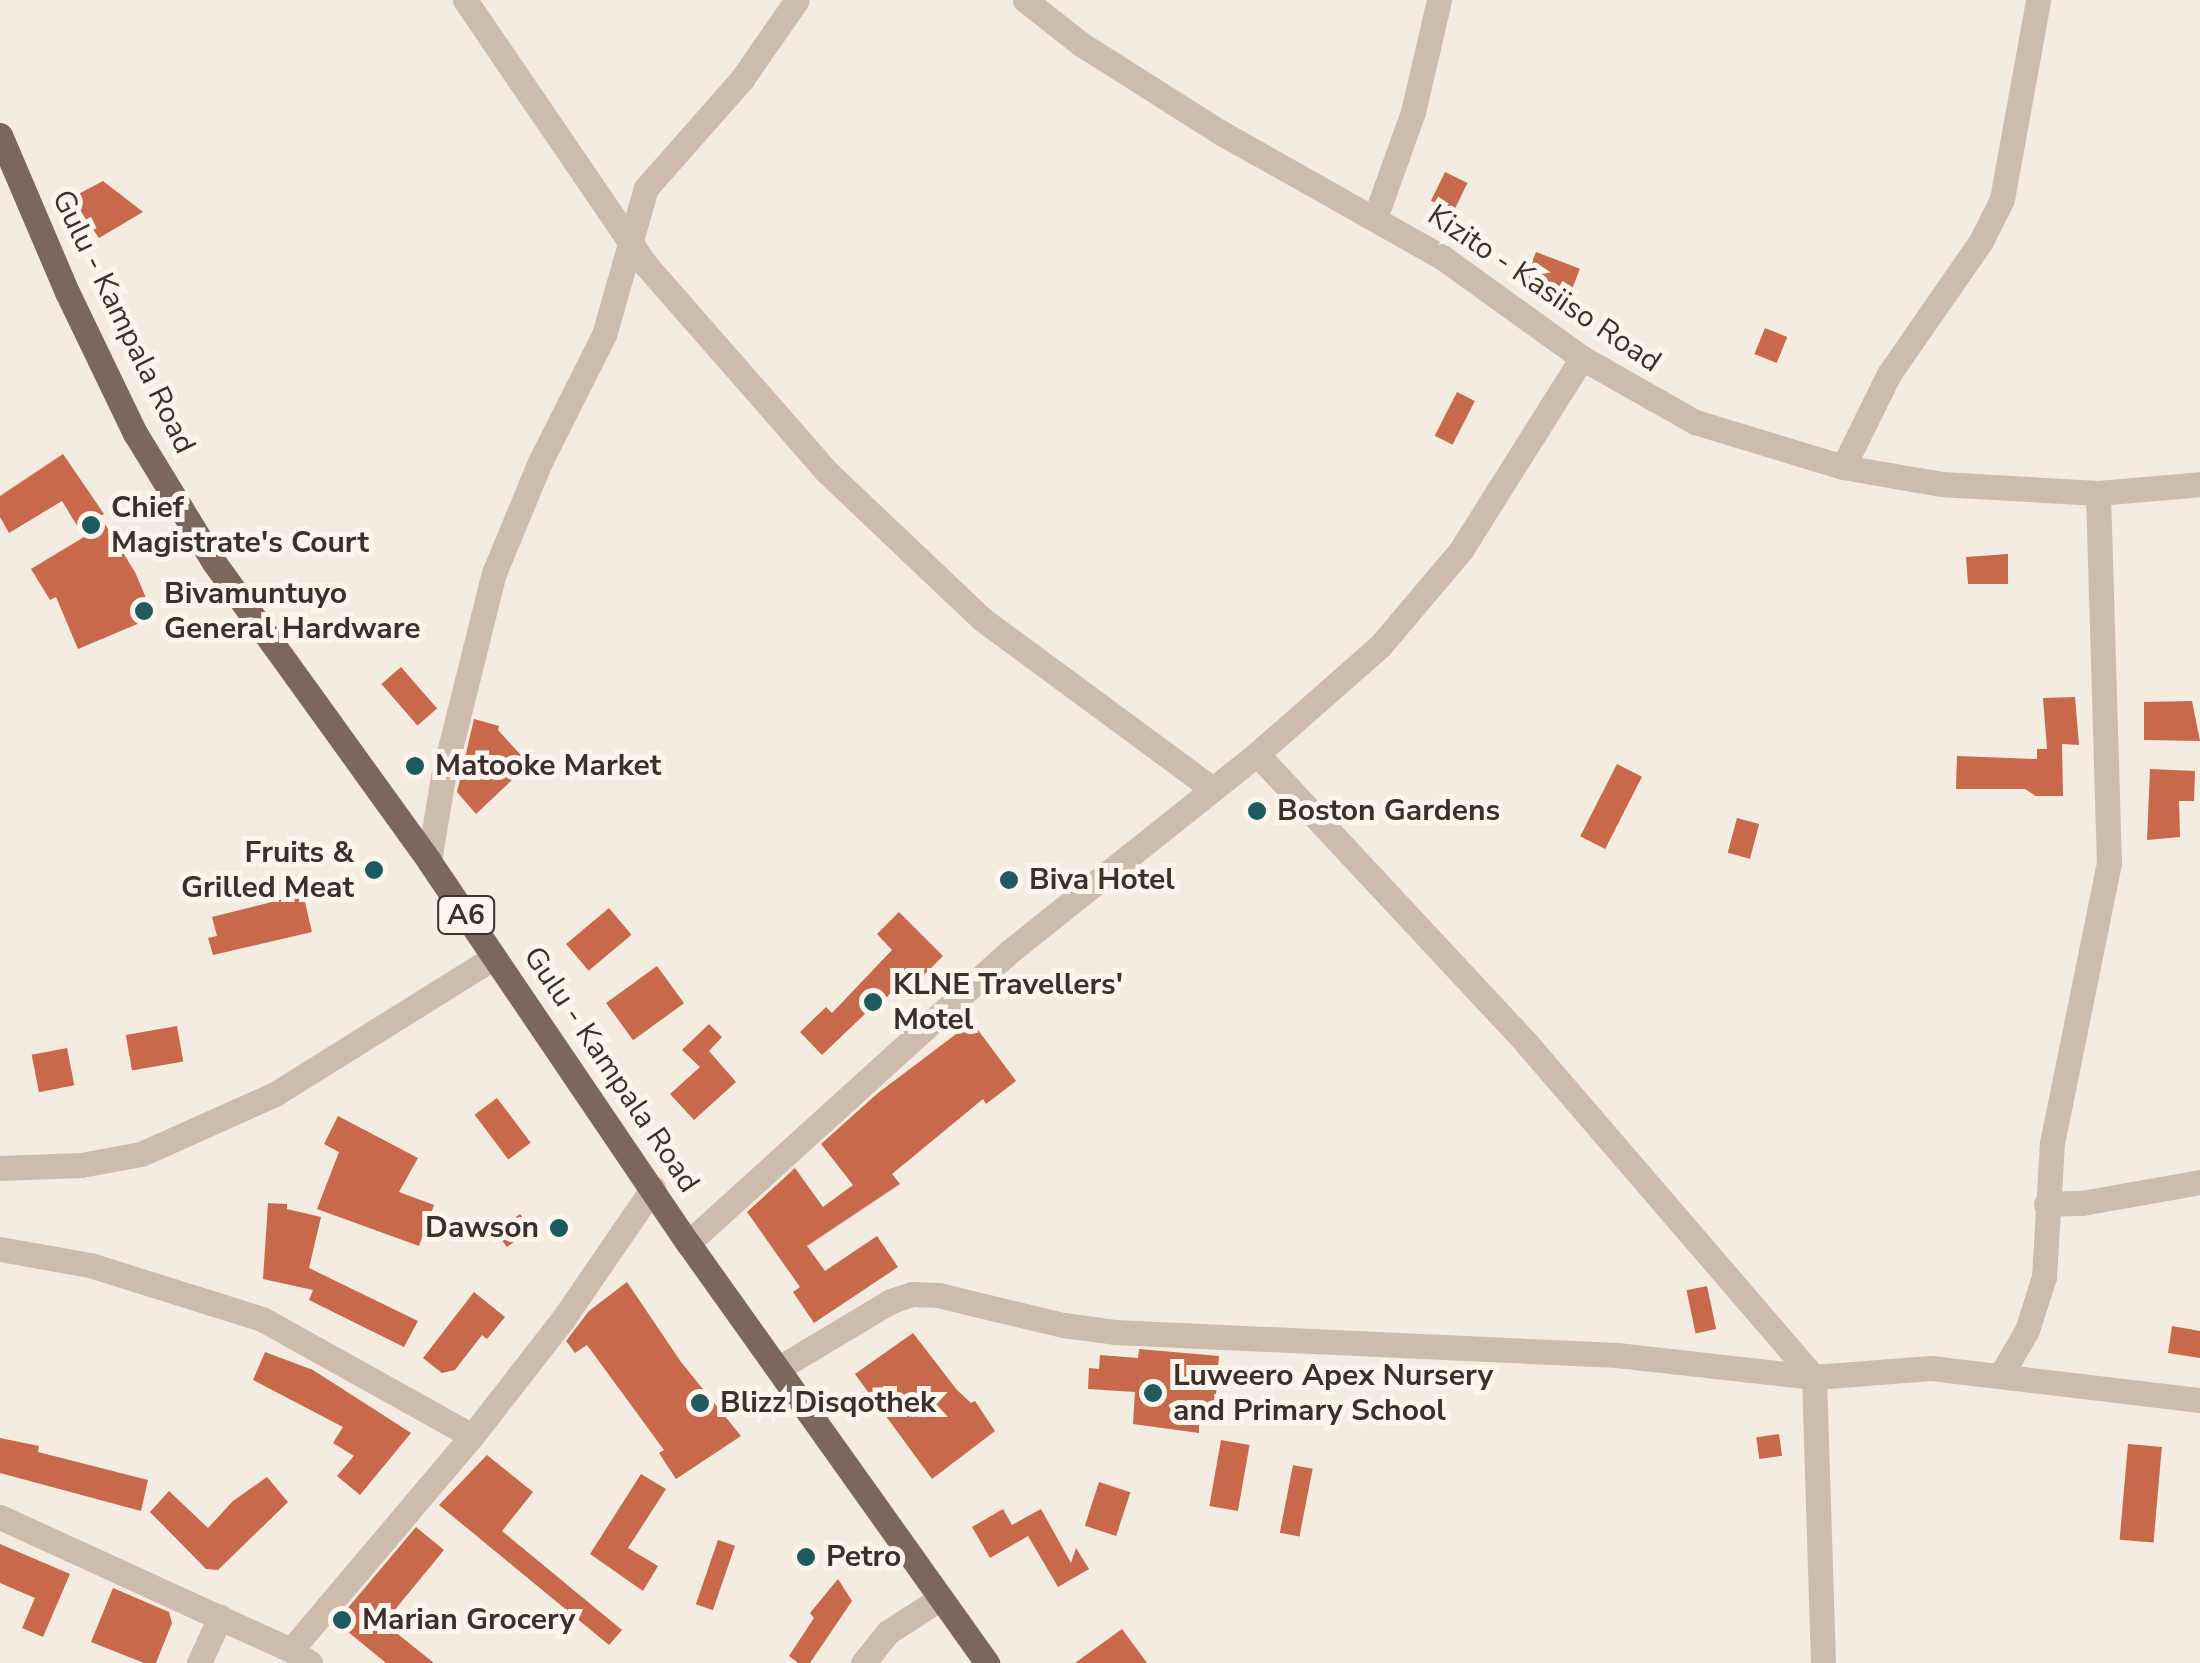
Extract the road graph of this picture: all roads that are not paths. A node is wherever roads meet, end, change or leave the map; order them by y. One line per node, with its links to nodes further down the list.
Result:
1 (466, 0): 8 (street)
2 (797, 0): 7 (street)
3 (1025, 0): 9 (street, Kizito - Kasiiso Road)
4 (1439, 0): 9 (street)
5 (2038, 0): 12 (street)
6 (0, 135): 17 (main road, Gulu - Kampala Road / A6)
7 (646, 188): 8 (street); 10 (street)
8 (600, 196): 10 (street)
9 (1376, 218): 11 (street, Kizito - Kasiiso Road)
10 (628, 239): 16 (street); 17 (street)
11 (1582, 358): 12 (street, Kizito - Kasiiso Road); 15 (street)
12 (1843, 467): 14 (street, Kizito - Kasiiso Road)
13 (2200, 484): 14 (street, Kizito - Kasiiso Road)
14 (2098, 493): 22 (street)
15 (1257, 754): 16 (street); 27 (street)
16 (1210, 787): 23 (street)
17 (429, 861): 18 (main road, Gulu - Kampala Road / A6)
18 (494, 957): 19 (street); 21 (main road, Gulu - Kampala Road / A6)
19 (0, 1168)
20 (2200, 1182): 22 (street)
21 (653, 1188): 23 (main road, Gulu - Kampala Road / A6); 29 (street)
22 (2046, 1204): 26 (street)
23 (688, 1242): 25 (main road, Gulu - Kampala Road / A6)
24 (0, 1249): 29 (street)
25 (779, 1368): 27 (street); 31 (main road, Gulu - Kampala Road / A6)
26 (2001, 1376): 27 (street); 28 (street)
27 (1814, 1377): 37 (street)
28 (2200, 1400)
29 (472, 1436): 33 (street)
30 (0, 1517): 32 (street)
31 (941, 1598): 35 (street); 36 (main road, Gulu - Kampala Road / A6)
32 (220, 1617): 33 (street); 34 (street)
33 (300, 1656)
34 (199, 1663)
35 (863, 1663)
36 (987, 1663)
37 (1823, 1663)

